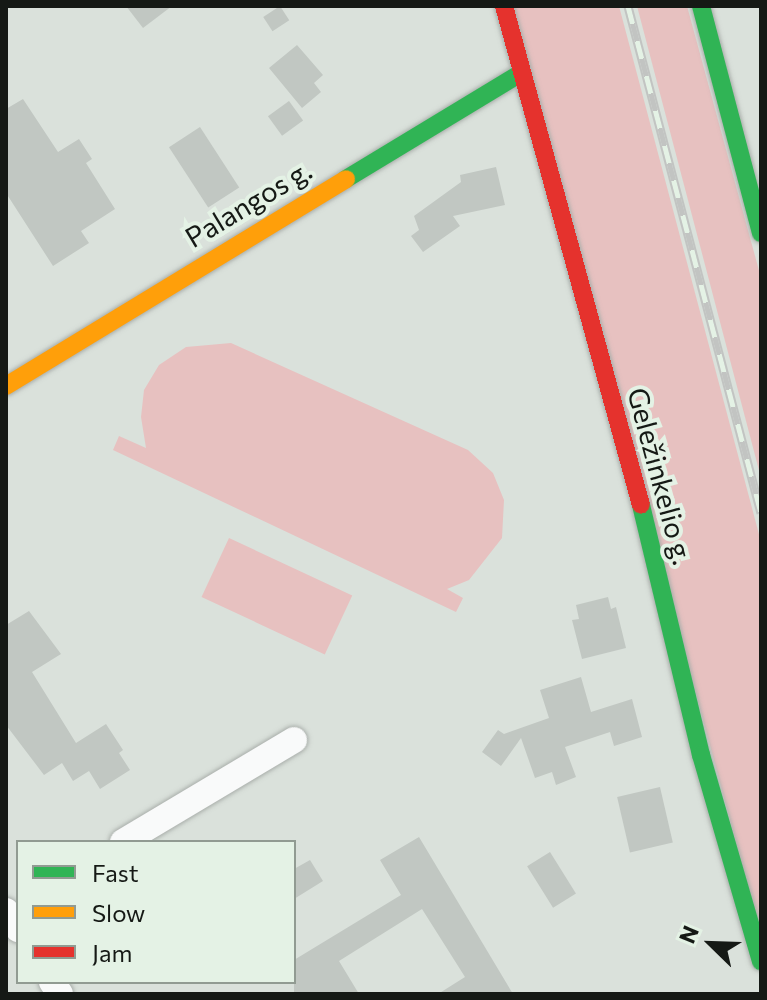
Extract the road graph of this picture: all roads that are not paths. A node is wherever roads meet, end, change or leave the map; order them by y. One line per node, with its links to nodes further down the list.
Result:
1 (504, 6): 3 (street, Geležinkelio g.)
2 (701, 6): 4 (street)
3 (521, 73): 5 (street, Palangos g.); 8 (street, Geležinkelio g.)
4 (761, 233)
5 (6, 386)
6 (294, 740): 7 (street)
7 (126, 840)
8 (761, 961)

